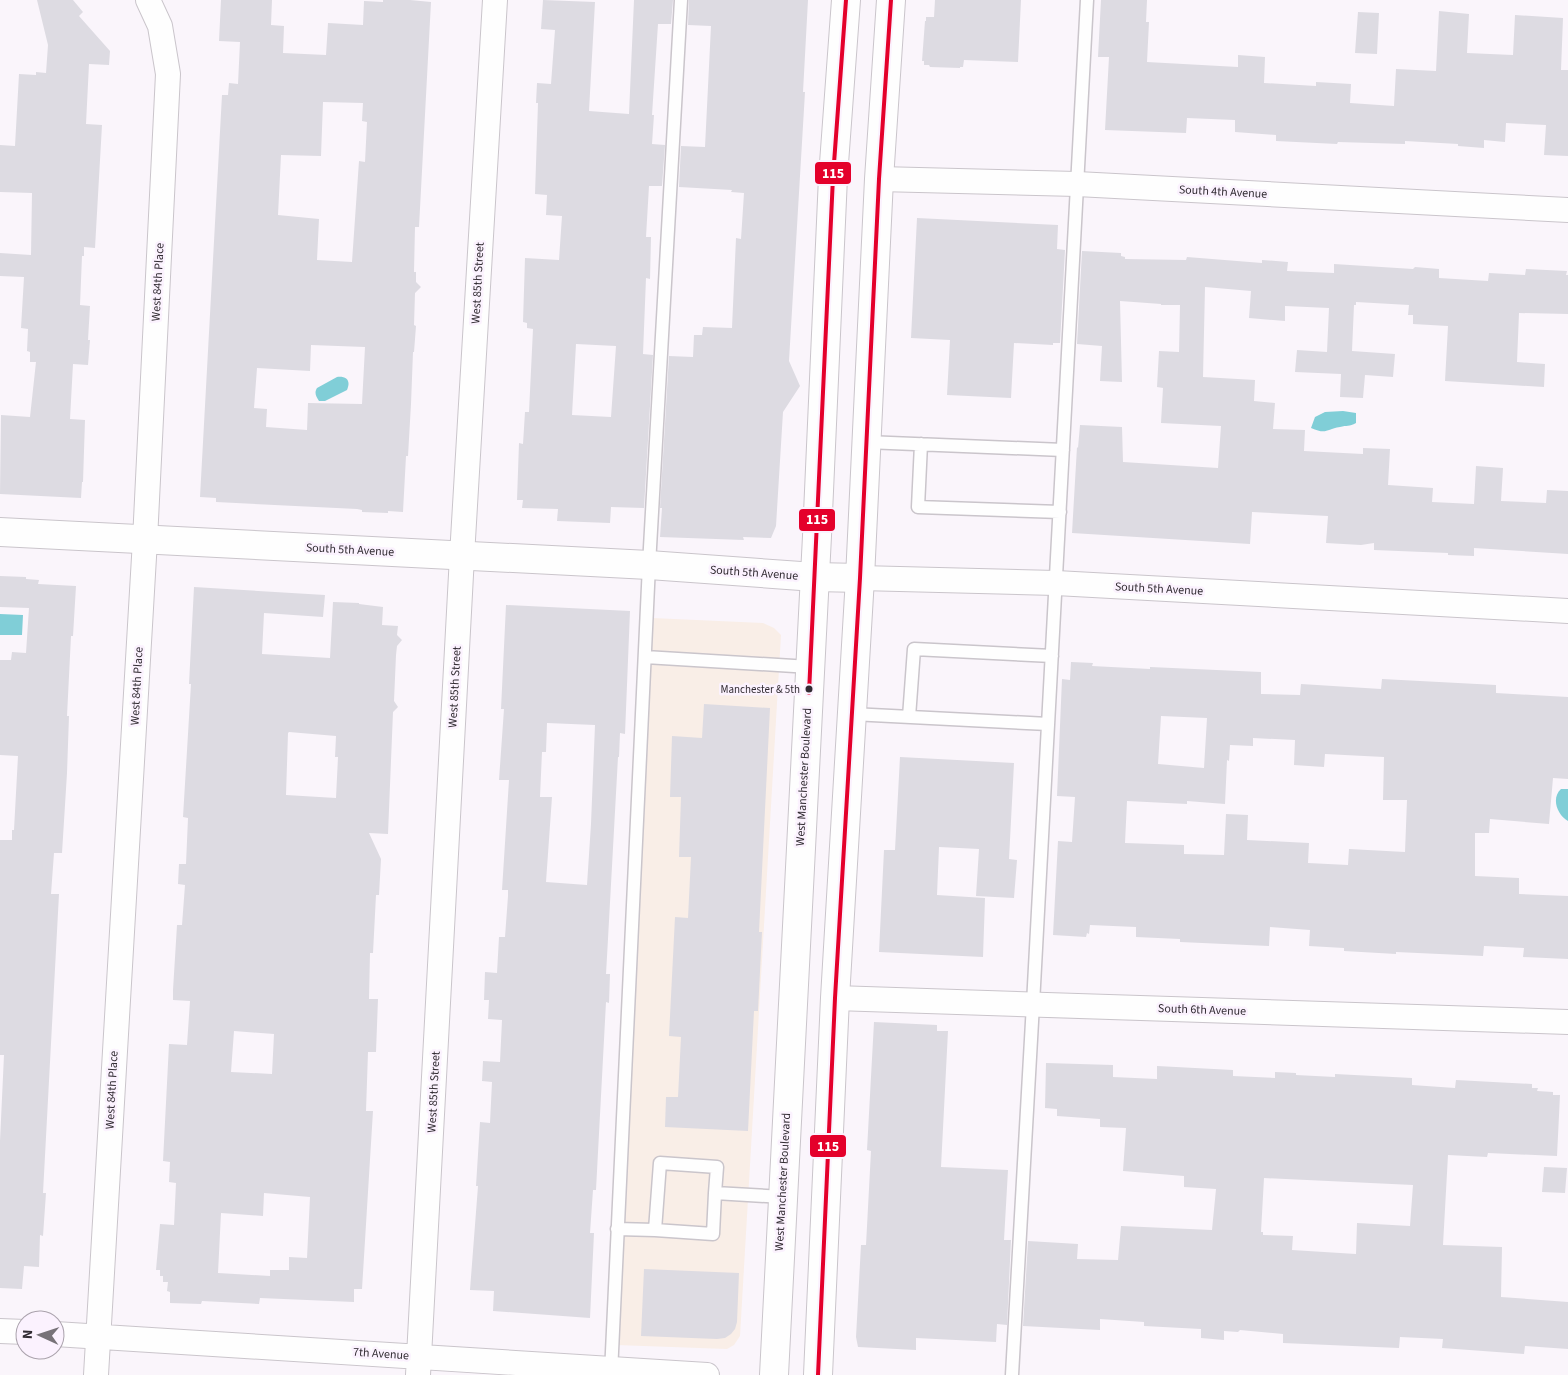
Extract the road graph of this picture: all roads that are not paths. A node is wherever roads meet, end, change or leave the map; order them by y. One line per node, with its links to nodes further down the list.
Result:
1 (148, 0): 15 (street, West 84th Place)
2 (495, 0): 16 (street, West 85th Street)
3 (681, 0): 17 (lane)
4 (846, 0): 18 (main road, West Manchester Boulevard)
5 (890, 0): 7 (main road)
6 (1087, 0): 8 (lane)
7 (879, 178): 8 (street, South 4th Avenue); 10 (main road)
8 (1077, 184): 9 (street, South 4th Avenue); 12 (lane)
9 (1568, 210)
10 (866, 442): 11 (lane); 19 (main road)
11 (921, 444): 12 (lane); 13 (lane)
12 (1063, 450): 13 (lane)
13 (1060, 512): 20 (lane)
14 (0, 532): 15 (main road, South 5th Avenue)
15 (145, 540): 16 (main road, South 5th Avenue); 38 (street, West 84th Place)
16 (462, 556): 17 (main road, South 5th Avenue); 39 (street, West 85th Street)
17 (649, 565): 18 (main road, South 5th Avenue); 23 (lane)
18 (815, 577): 19 (main road, South 5th Avenue); 24 (main road, West Manchester Boulevard)
19 (860, 578): 20 (street, South 5th Avenue); 25 (main road)
20 (1056, 583): 21 (street, South 5th Avenue); 22 (lane)
21 (1568, 610)
22 (1052, 656): 26 (lane); 27 (lane)
23 (645, 657): 24 (lane); 33 (lane)
24 (810, 667): 32 (main road, West Manchester Boulevard)
25 (852, 714): 26 (lane); 28 (main road)
26 (910, 716): 27 (lane)
27 (1048, 724): 29 (lane)
28 (835, 998): 29 (street, South 6th Avenue); 45 (main road)
29 (1033, 1004): 30 (street, South 6th Avenue); 46 (lane)
30 (1568, 1022)
31 (715, 1193): 32 (lane); 34 (lane); 34 (lane)
32 (783, 1197): 44 (main road, West Manchester Boulevard)
33 (617, 1228): 34 (lane); 40 (lane)
34 (655, 1230)
35 (0, 1331): 36 (street)
36 (15, 1332)
37 (65, 1335): 38 (street, 7th Avenue)
38 (98, 1337): 39 (street, 7th Avenue); 42 (street, West 84th Place)
39 (419, 1366): 40 (street, 7th Avenue)
40 (611, 1372): 41 (street, 7th Avenue)
41 (649, 1373): 43 (street, 7th Avenue)
42 (96, 1375)
43 (693, 1375)
44 (774, 1375)
45 (818, 1375)
46 (1012, 1375)

